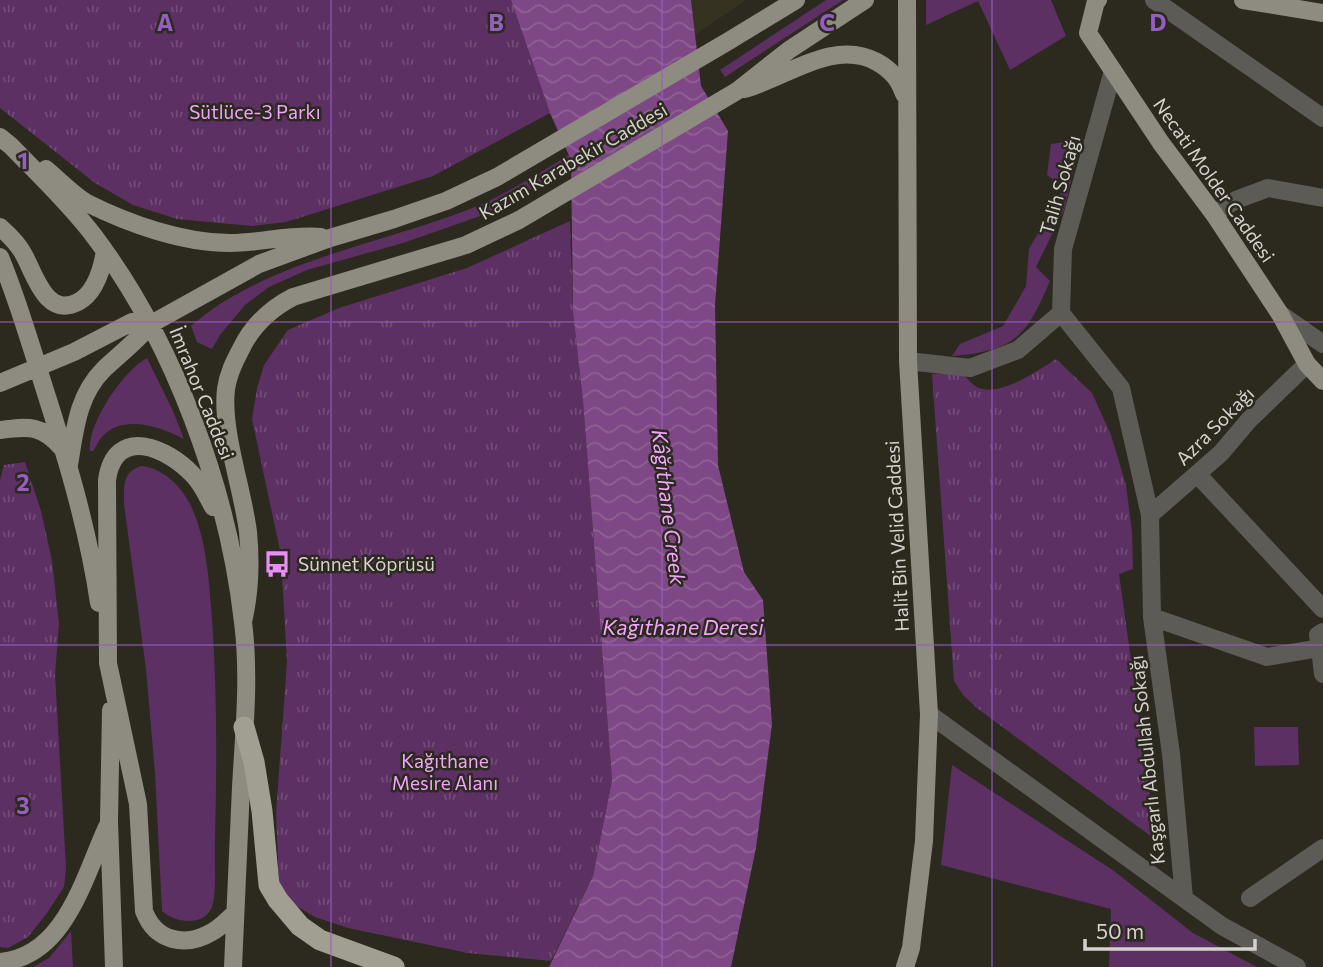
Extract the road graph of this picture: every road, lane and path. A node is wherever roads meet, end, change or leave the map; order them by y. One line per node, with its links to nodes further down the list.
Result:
1 (796, 0): 16 (main road, Kazım Karabekir Caddesi)
2 (865, 0): 9 (main road, Kazım Karabekir Caddesi)
3 (907, 0): 10 (main road, Halit Bin Velid Caddesi)
4 (1098, 0): 8 (main road, Necati Molder Caddesi)
5 (1154, 0): 11 (street)
6 (1243, 0): 7 (main road)
7 (1323, 13)
8 (1113, 71): 14 (main road, Necati Molder Caddesi); 19 (street, Talih Sokağı)
9 (737, 91): 10 (main road, Halit Bin Velid Caddesi); 35 (main road, Kazım Karabekir Caddesi)
10 (906, 100): 23 (main road, Halit Bin Velid Caddesi)
11 (1323, 118)
12 (6, 142): 16 (main road); 17 (main road, İmrahor Caddesi)
13 (1323, 198): 14 (street)
14 (1214, 215): 20 (main road, Necati Molder Caddesi)
15 (0, 227): 17 (main road)
16 (330, 238): 21 (main road, Kazım Karabekir Caddesi)
17 (105, 251): 21 (main road, İmrahor Caddesi)
18 (0, 257): 25 (main road)
19 (1061, 313): 23 (street); 31 (street, Kaşgarlı Abdullah Sokağı)
20 (1280, 314): 22 (street); 24 (main road, Necati Molder Caddesi)
21 (151, 324): 25 (main road); 29 (main road); 32 (main road, İmrahor Caddesi)
22 (1323, 344)
23 (908, 361): 39 (main road, Halit Bin Velid Caddesi)
24 (1307, 364): 26 (main road, Necati Molder Caddesi); 30 (street, Azra Sokağı)
25 (38, 368): 27 (main road); 29 (main road)
26 (1323, 381)
27 (0, 383)
28 (0, 430): 29 (main road)
29 (66, 458): 37 (main road)
30 (1197, 474): 31 (street, Azra Sokağı); 33 (street)
31 (1150, 515): 34 (street, Kaşgarlı Abdullah Sokağı)
32 (227, 535): 35 (main road, İmrahor Caddesi); 37 (main road)
33 (1323, 609)
34 (1152, 617): 36 (street); 43 (street, Kaşgarlı Abdullah Sokağı)
35 (243, 622): 40 (main road, İmrahor Caddesi)
36 (1321, 640): 38 (street)
37 (108, 663): 41 (main road); 45 (main road)
38 (1323, 674)
39 (929, 714): 43 (street); 50 (main road, Halit Bin Velid Caddesi)
40 (244, 727): 45 (main road, İmrahor Caddesi); 49 (highway)
41 (109, 821): 46 (main road); 47 (main road)
42 (1323, 848): 44 (street)
43 (1184, 898): 51 (street)
44 (1250, 898)
45 (234, 914): 48 (main road, İmrahor Caddesi)
46 (0, 962)
47 (114, 967)
48 (233, 967)
49 (394, 967)
50 (905, 967)
51 (1297, 967)

